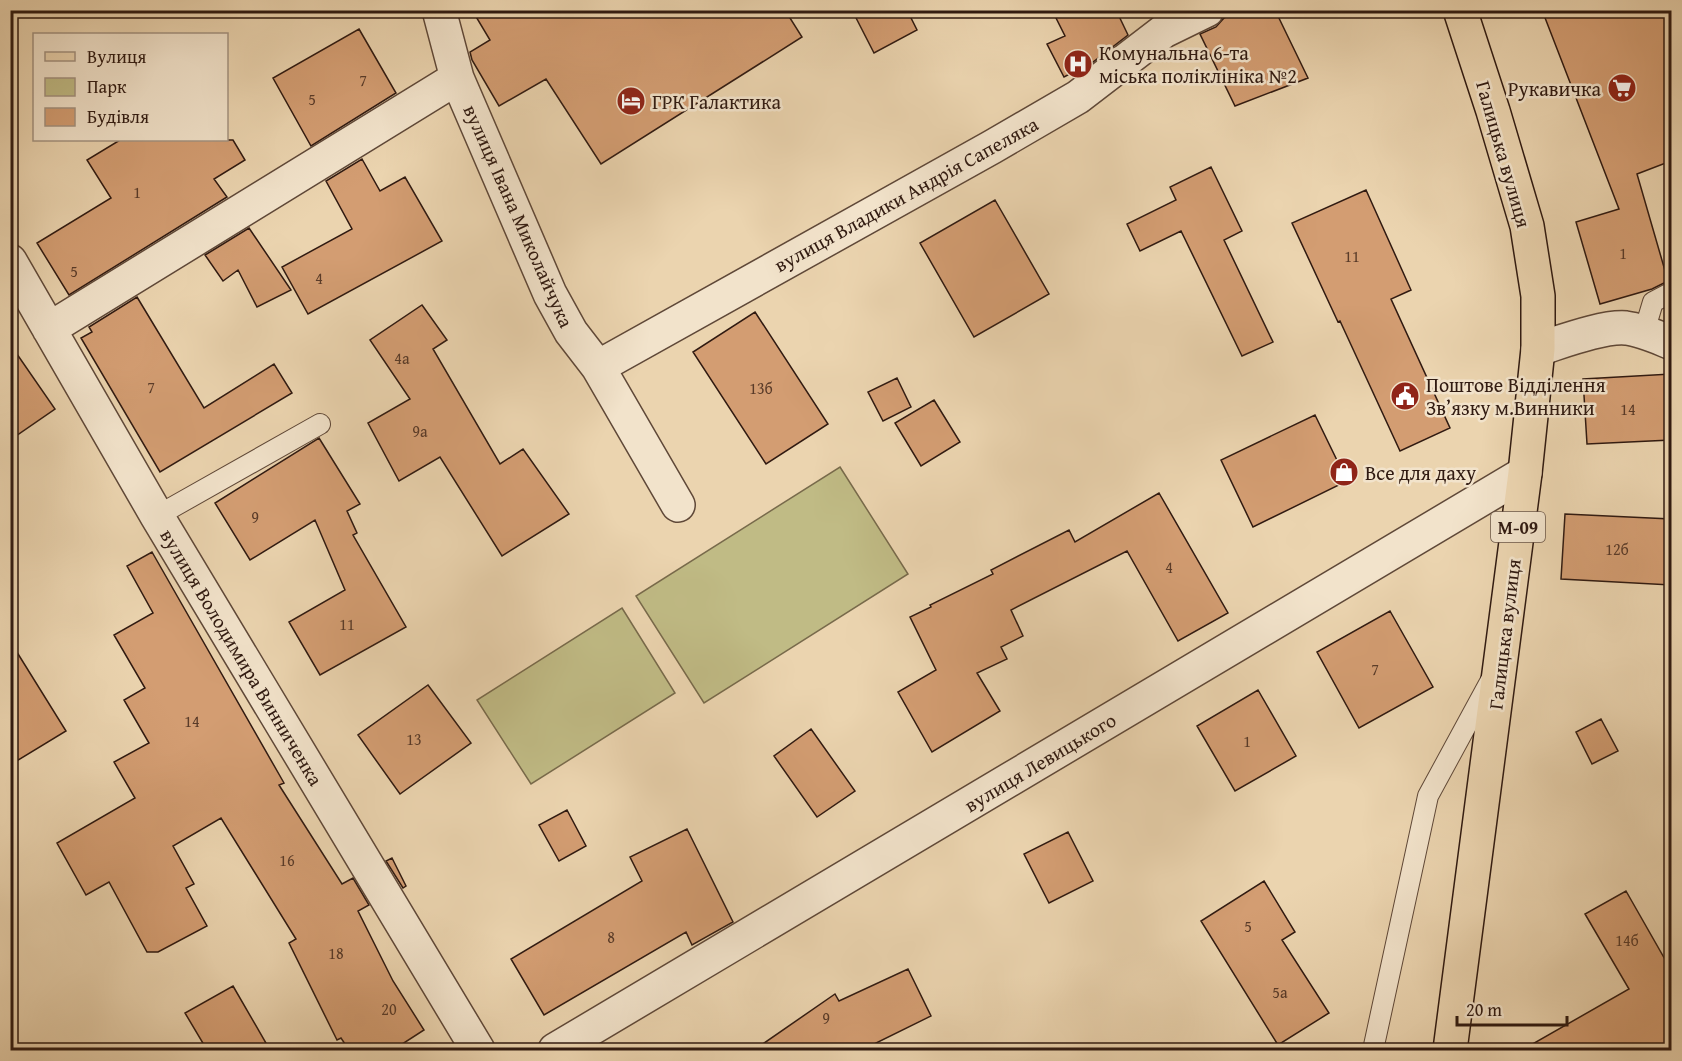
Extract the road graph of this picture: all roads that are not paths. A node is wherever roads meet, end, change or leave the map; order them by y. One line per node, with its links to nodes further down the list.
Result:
1 (439, 10): 4 (street, вулиця Івана Миколайчука)
2 (1207, 10): 10 (street, вулиця Владики Андрія Сапеляка)
3 (1460, 10): 9 (main road, Галицька вулиця / М-09)
4 (457, 78): 7 (street, вулиця Івана Миколайчука); 10 (street, вулиця Івана Миколайчука)
5 (10, 261): 7 (street, вулиця Володимира Винниченка)
6 (1671, 292): 8 (lane)
7 (49, 328): 14 (street, вулиця Володимира Винниченка)
8 (1658, 338): 9 (street)
9 (1538, 349): 12 (main road, Галицька вулиця / М-09)
10 (597, 367): 13 (street, вулиця Івана Миколайчука)
11 (320, 424): 14 (lane)
12 (1525, 473): 15 (main road, Галицька вулиця / М-09); 17 (street, вулиця Левицького)
13 (678, 505)
14 (157, 516): 16 (street, вулиця Володимира Винниченка)
15 (1500, 665): 18 (lane); 19 (main road, Галицька вулиця / М-09)
16 (478, 1050)
17 (555, 1050)
18 (1372, 1050)
19 (1450, 1050)

